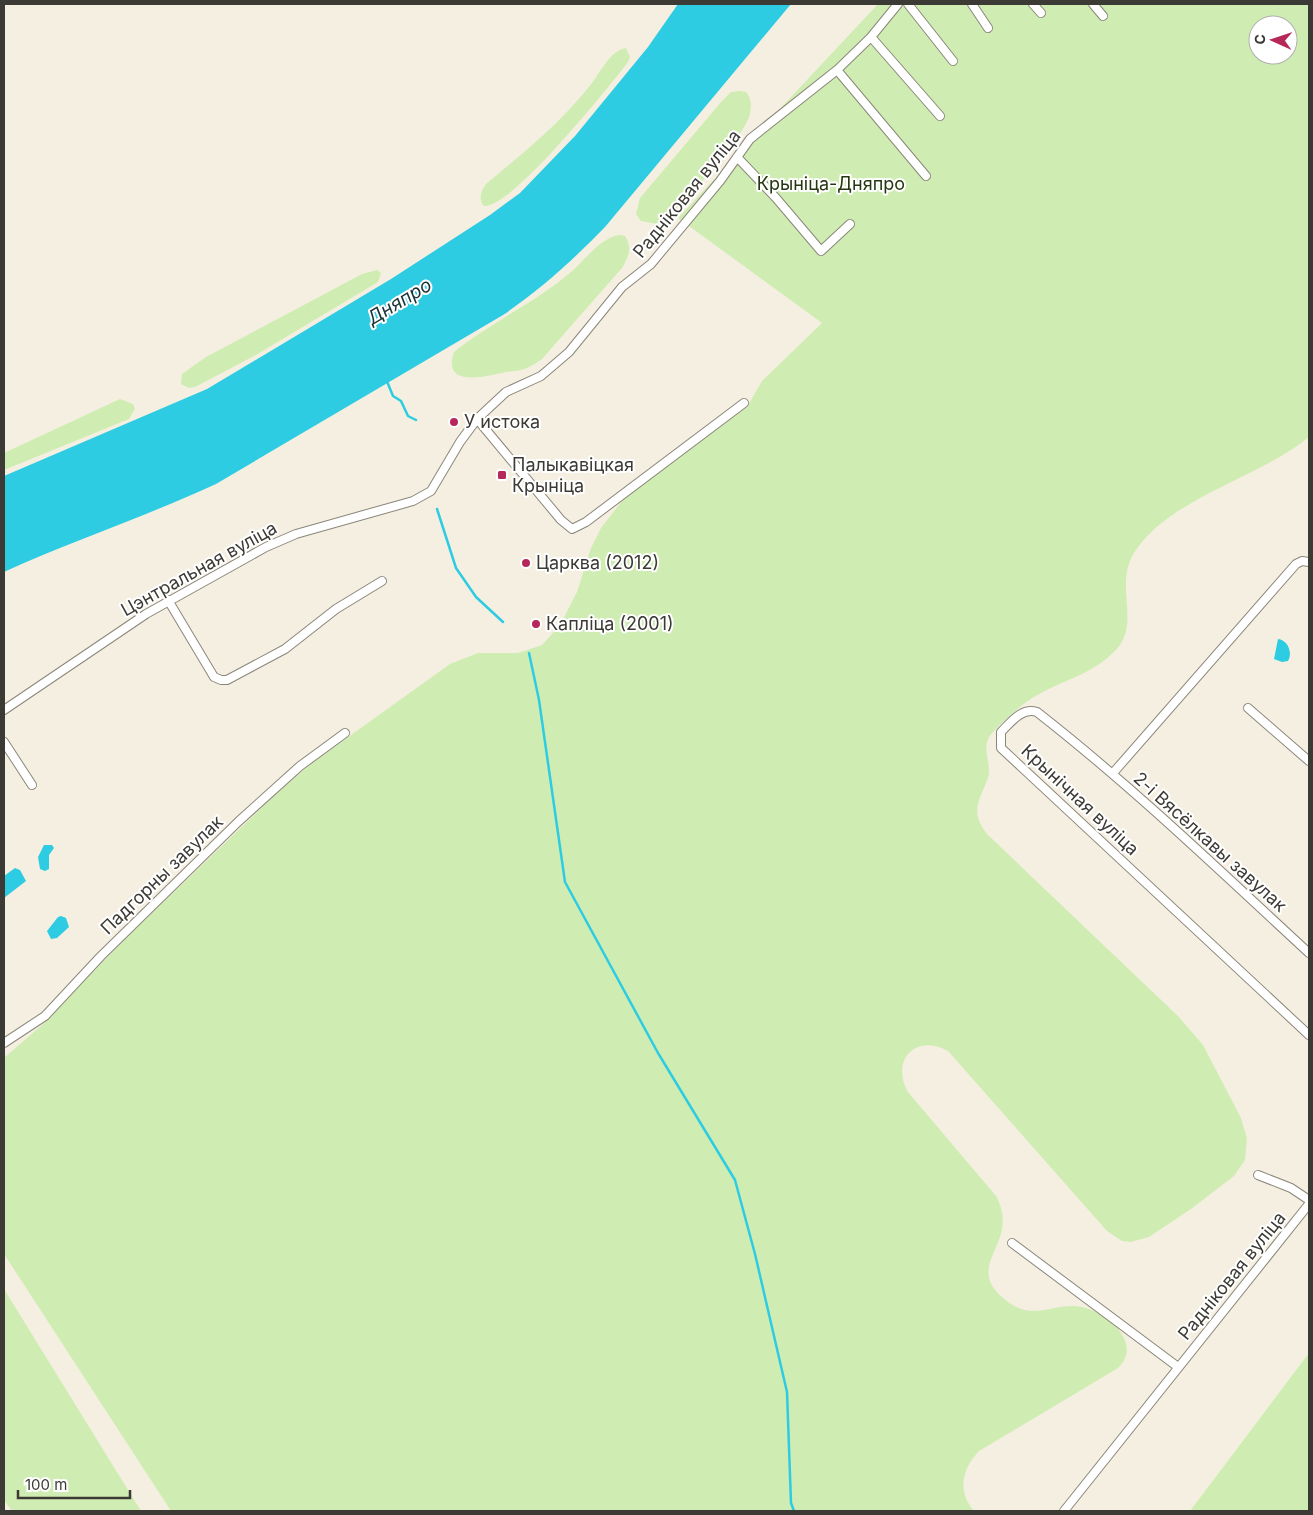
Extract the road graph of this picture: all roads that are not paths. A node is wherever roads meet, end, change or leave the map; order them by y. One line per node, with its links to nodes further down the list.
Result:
1 (898, 4): 9 (street, Радніковая вуліца)
2 (908, 4): 10 (street)
3 (972, 4): 8 (street)
4 (1033, 4): 6 (street)
5 (1094, 4): 7 (street)
6 (1040, 13)
7 (1103, 16)
8 (988, 28)
9 (871, 37): 11 (street, Радніковая вуліца); 12 (street)
10 (953, 61)
11 (837, 70): 13 (street, Радніковая вуліца); 14 (street)
12 (940, 116)
13 (737, 157): 15 (street); 17 (street, Радніковая вуліца)
14 (926, 176)
15 (850, 224)
16 (744, 403): 17 (street)
17 (477, 419): 20 (street, Цэнтральная вуліца)
18 (1309, 562): 26 (street)
19 (382, 581): 20 (street)
20 (168, 600): 22 (street, Цэнтральная вуліца)
21 (1248, 708): 25 (street)
22 (4, 710)
23 (345, 732): 30 (street, Падгорны завулак)
24 (4, 742): 27 (street)
25 (1309, 761)
26 (1112, 773): 28 (street, 2-і Вясёлкавы завулак); 29 (street, Крынічная вуліца)
27 (32, 785)
28 (1309, 953)
29 (1309, 1035)
30 (4, 1044)
31 (1258, 1175): 32 (street)
32 (1309, 1202): 34 (street, Радніковая вуліца)
33 (1012, 1243): 34 (street, Радніковая вуліца)
34 (1178, 1367): 35 (street, Радніковая вуліца)
35 (1064, 1511)

